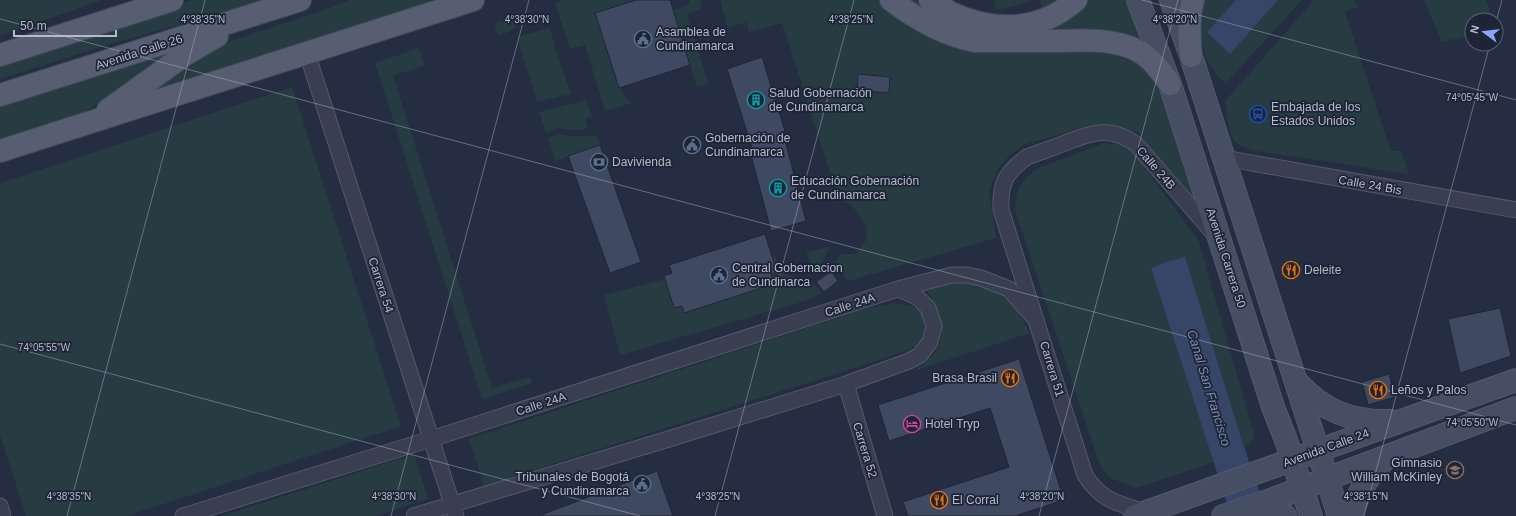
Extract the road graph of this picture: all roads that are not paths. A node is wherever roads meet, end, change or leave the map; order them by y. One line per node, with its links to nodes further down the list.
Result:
1 (172, 0): 12 (main road)
2 (300, 0): 10 (main road, Avenida Calle 26)
3 (473, 0): 11 (main road)
4 (891, 0): 14 (main road)
5 (930, 0): 6 (main road)
6 (1076, 0)
7 (1138, 0): 14 (main road, Avenida Carrera 50)
8 (1171, 0): 13 (main road)
9 (1193, 0): 13 (main road)
10 (262, 12): 15 (main road, Avenida Calle 26); 16 (main road)
11 (307, 53): 16 (main road); 30 (street, Carrera 54)
12 (0, 55)
13 (1191, 56): 18 (main road)
14 (1170, 84): 21 (main road, Avenida Carrera 50)
15 (0, 95)
16 (82, 125): 17 (main road)
17 (0, 151)
18 (1224, 158): 20 (street, Calle 24 Bis); 24 (main road)
19 (1000, 193): 21 (street, Calle 24B); 23 (street, Carrera 51)
20 (1516, 210)
21 (1221, 240): 27 (main road, Avenida Carrera 50)
22 (898, 289): 23 (street, Calle 24A); 26 (street); 30 (street, Calle 24A)
23 (1036, 320): 40 (street, Carrera 51)
24 (1295, 380): 29 (main road); 31 (main road)
25 (1516, 380): 29 (main road, Avenida Calle 24)
26 (846, 384): 38 (street); 45 (street, Carrera 52)
27 (1273, 407): 33 (main road, Avenida Carrera 50); 34 (main road)
28 (1516, 408): 32 (main road)
29 (1405, 420): 31 (main road, Avenida Calle 24)
30 (431, 440): 38 (street, Carrera 54); 43 (street, Calle 24A)
31 (1318, 451): 33 (main road, Avenida Calle 24); 35 (main road)
32 (1388, 456): 35 (main road); 48 (main road)
33 (1292, 460): 34 (main road, Avenida Calle 24); 36 (main road, Avenida Carrera 50)
34 (1258, 472): 40 (main road, Avenida Calle 24)
35 (1327, 479): 36 (main road); 47 (main road)
36 (1302, 488): 39 (main road); 46 (main road, Avenida Carrera 50)
37 (0, 506): 42 (street)
38 (454, 510): 44 (street)
39 (1280, 510): 41 (main road)
40 (1140, 514)
41 (1226, 515)
42 (3, 516)
43 (183, 516)
44 (414, 516)
45 (885, 516)
46 (1311, 516)
47 (1339, 516)
48 (1351, 516)

